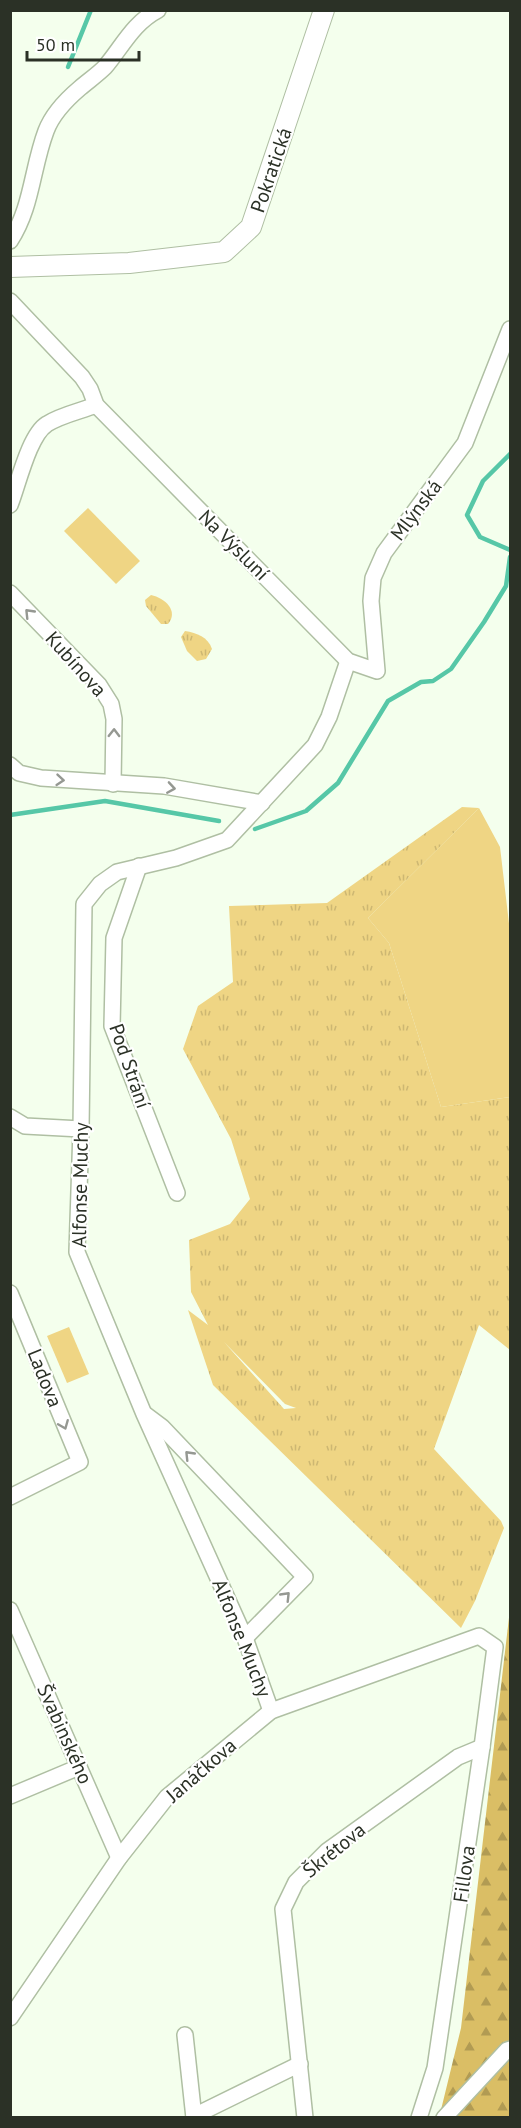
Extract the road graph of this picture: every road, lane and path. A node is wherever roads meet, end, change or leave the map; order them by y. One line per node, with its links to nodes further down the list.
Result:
1 (158, 10): 3 (street)
2 (324, 10): 4 (street, Pokratická)
3 (10, 241)
4 (10, 267)
5 (10, 301): 7 (street, Na Výsluní)
6 (510, 329): 10 (street, Mlýnská)
7 (96, 405): 8 (street); 10 (street, Na Výsluní)
8 (10, 505)
9 (10, 593): 12 (street, Kubínova, one-way to 9)
10 (348, 661): 13 (street)
11 (10, 765): 12 (street, one-way to 12)
12 (113, 784): 13 (street, one-way to 13)
13 (262, 803): 14 (street, Alfonse Muchy)
14 (139, 866): 16 (street, Alfonse Muchy); 17 (street, Pod Strání)
15 (10, 1117): 16 (street)
16 (81, 1129): 19 (street, Alfonse Muchy)
17 (177, 1193)
18 (10, 1293): 20 (street, Ladova, one-way to 20)
19 (144, 1414): 23 (street, Alfonse Muchy); 23 (street, one-way to 19)
20 (10, 1497)
21 (10, 1610): 26 (street, Švabinského)
22 (479, 1635): 24 (street, Janáčkova); 25 (street, Fillova)
23 (245, 1638): 24 (street, Alfonse Muchy)
24 (271, 1712): 28 (street, Janáčkova)
25 (482, 1747): 32 (street, Škrétova); 35 (street, Fillova)
26 (80, 1767): 27 (street); 28 (street, Švabinského)
27 (10, 1796)
28 (119, 1858): 29 (street, Janáčkova)
29 (10, 2018)
30 (185, 2035): 33 (street)
31 (509, 2049): 36 (street)
32 (300, 2064): 33 (street); 34 (street, Škrétova)
33 (194, 2117)
34 (305, 2118)
35 (419, 2118)
36 (444, 2118)

